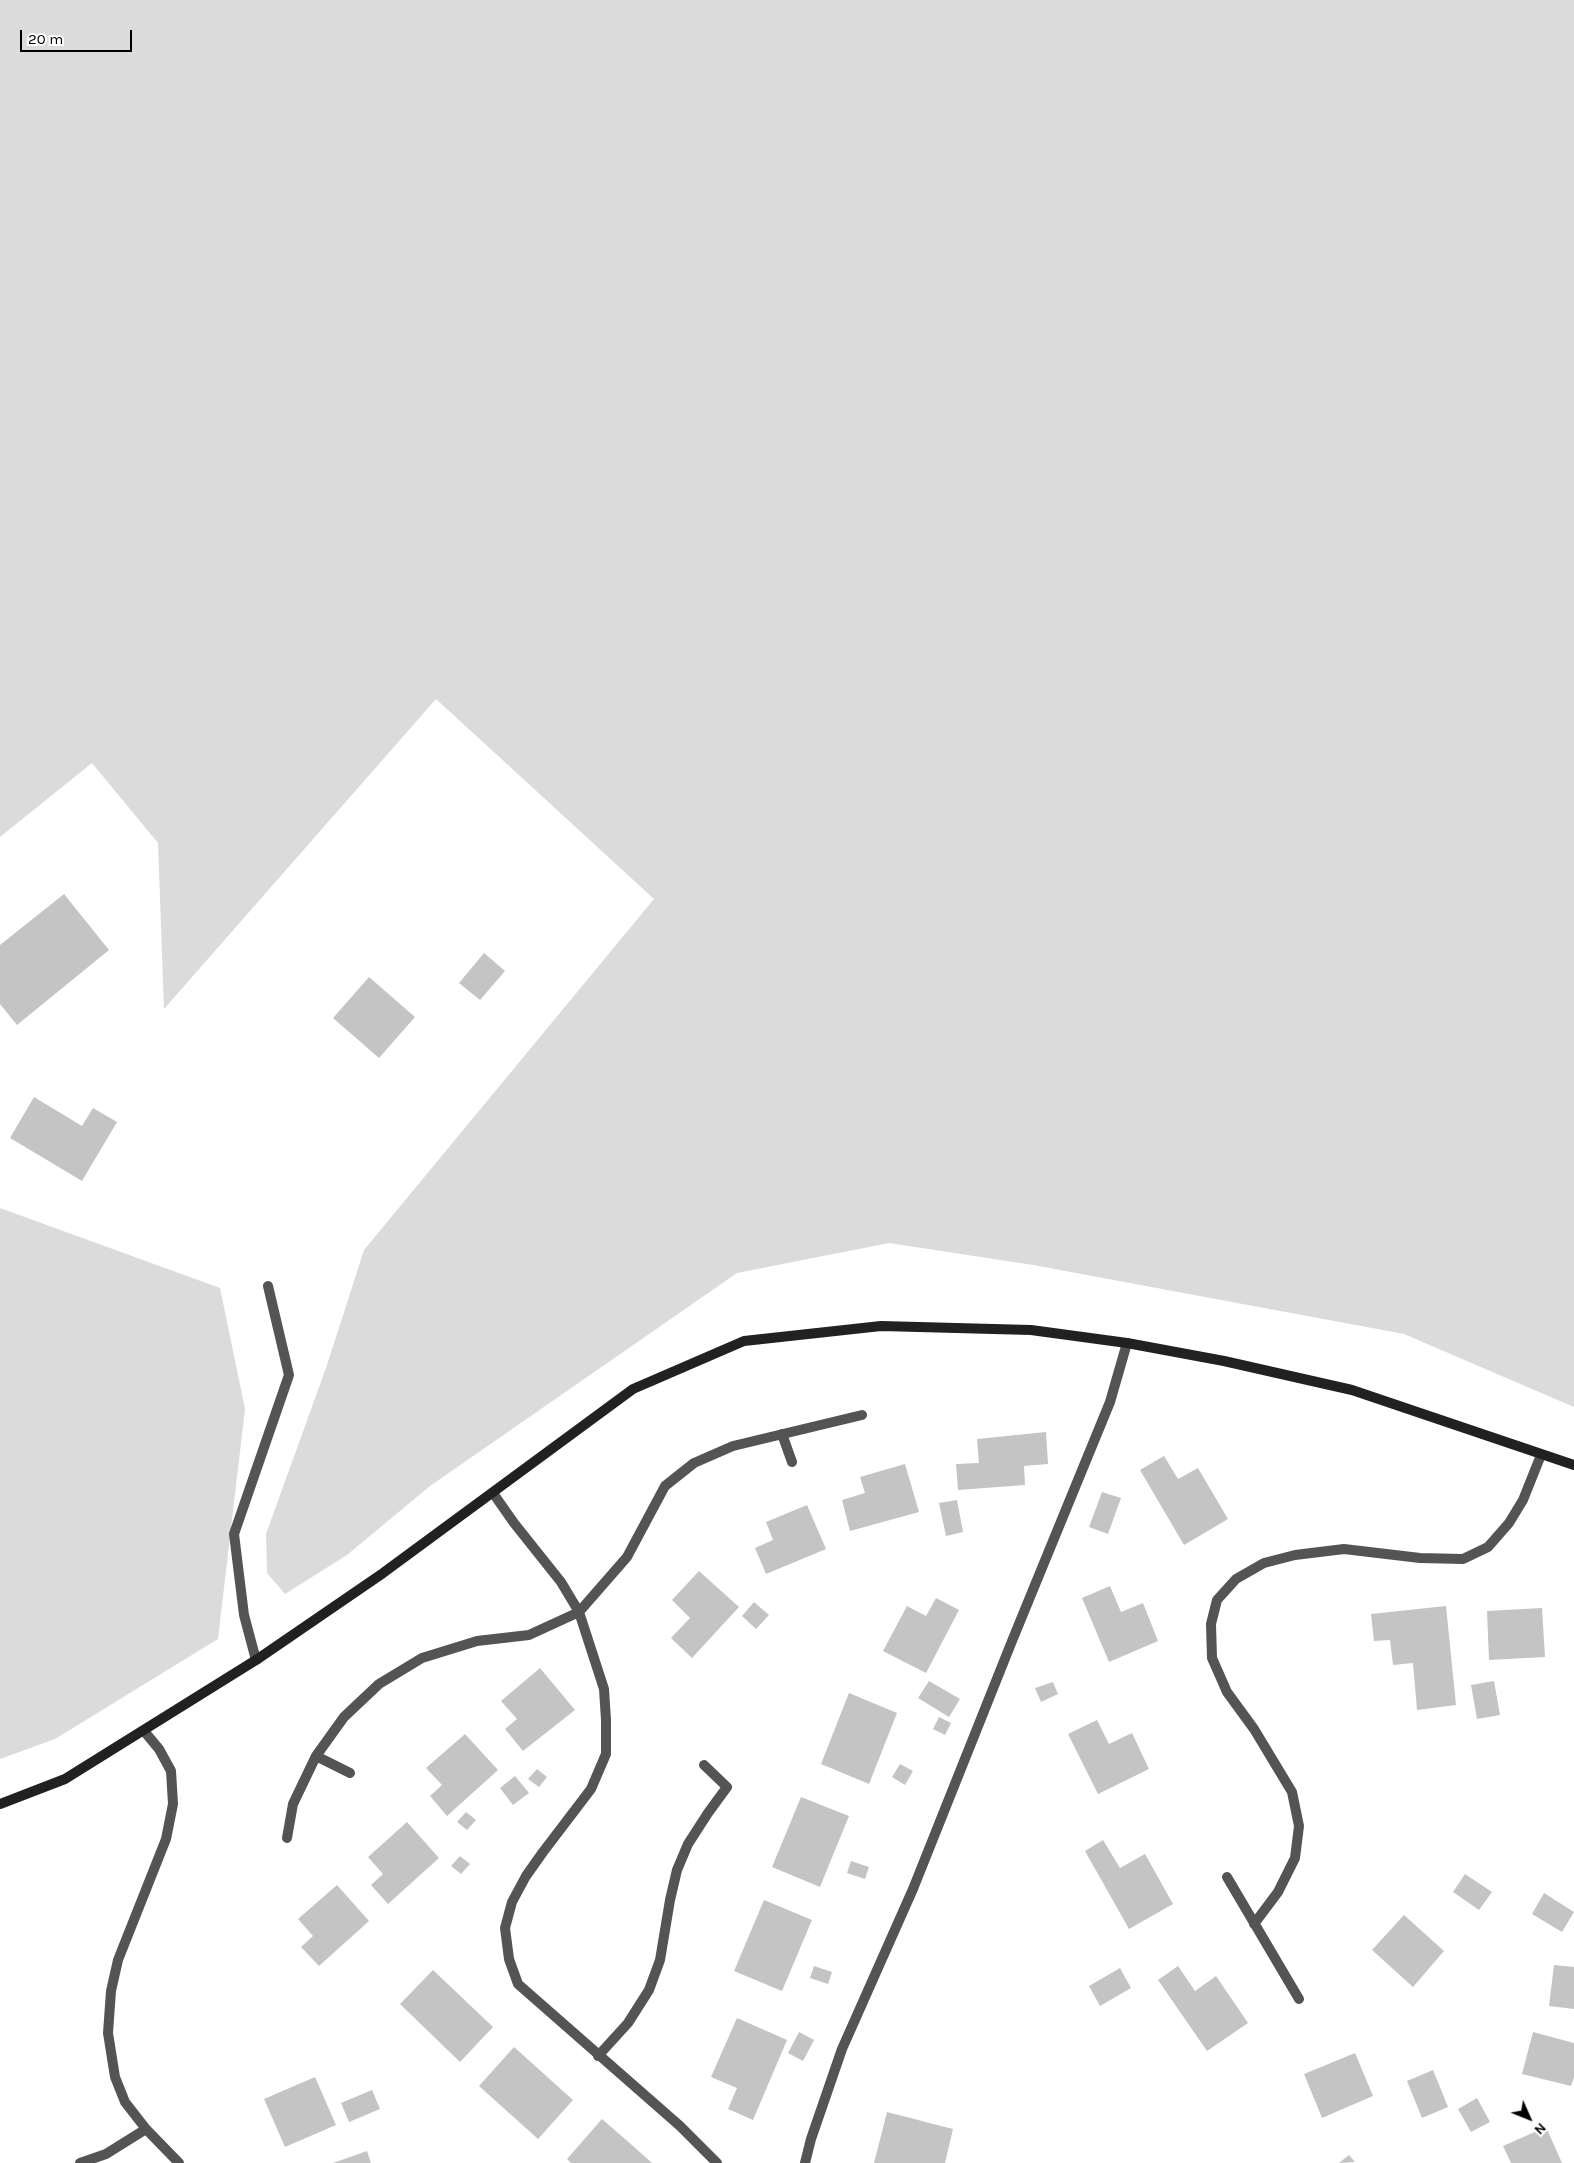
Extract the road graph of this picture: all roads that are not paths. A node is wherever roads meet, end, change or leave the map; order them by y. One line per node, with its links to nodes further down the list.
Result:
1 (268, 1286): 10 (street)
2 (1127, 1343): 5 (street); 8 (street); 25 (street)
3 (862, 1416): 4 (street)
4 (782, 1434): 6 (street); 9 (street)
5 (1541, 1455): 7 (street); 18 (street)
6 (792, 1462)
7 (1574, 1465)
8 (493, 1493): 9 (street); 10 (street)
9 (579, 1612): 12 (street); 20 (street)
10 (256, 1660): 11 (street)
11 (144, 1731): 15 (street); 21 (street)
12 (316, 1756): 14 (street); 16 (street)
13 (704, 1764): 20 (street)
14 (350, 1773)
15 (0, 1804)
16 (287, 1838)
17 (1226, 1877): 18 (street)
18 (1254, 1924): 19 (street)
19 (1299, 1998)
20 (598, 2056): 24 (street)
21 (146, 2129): 22 (street); 23 (street)
22 (80, 2163)
23 (179, 2163)
24 (717, 2163)
25 (805, 2163)

